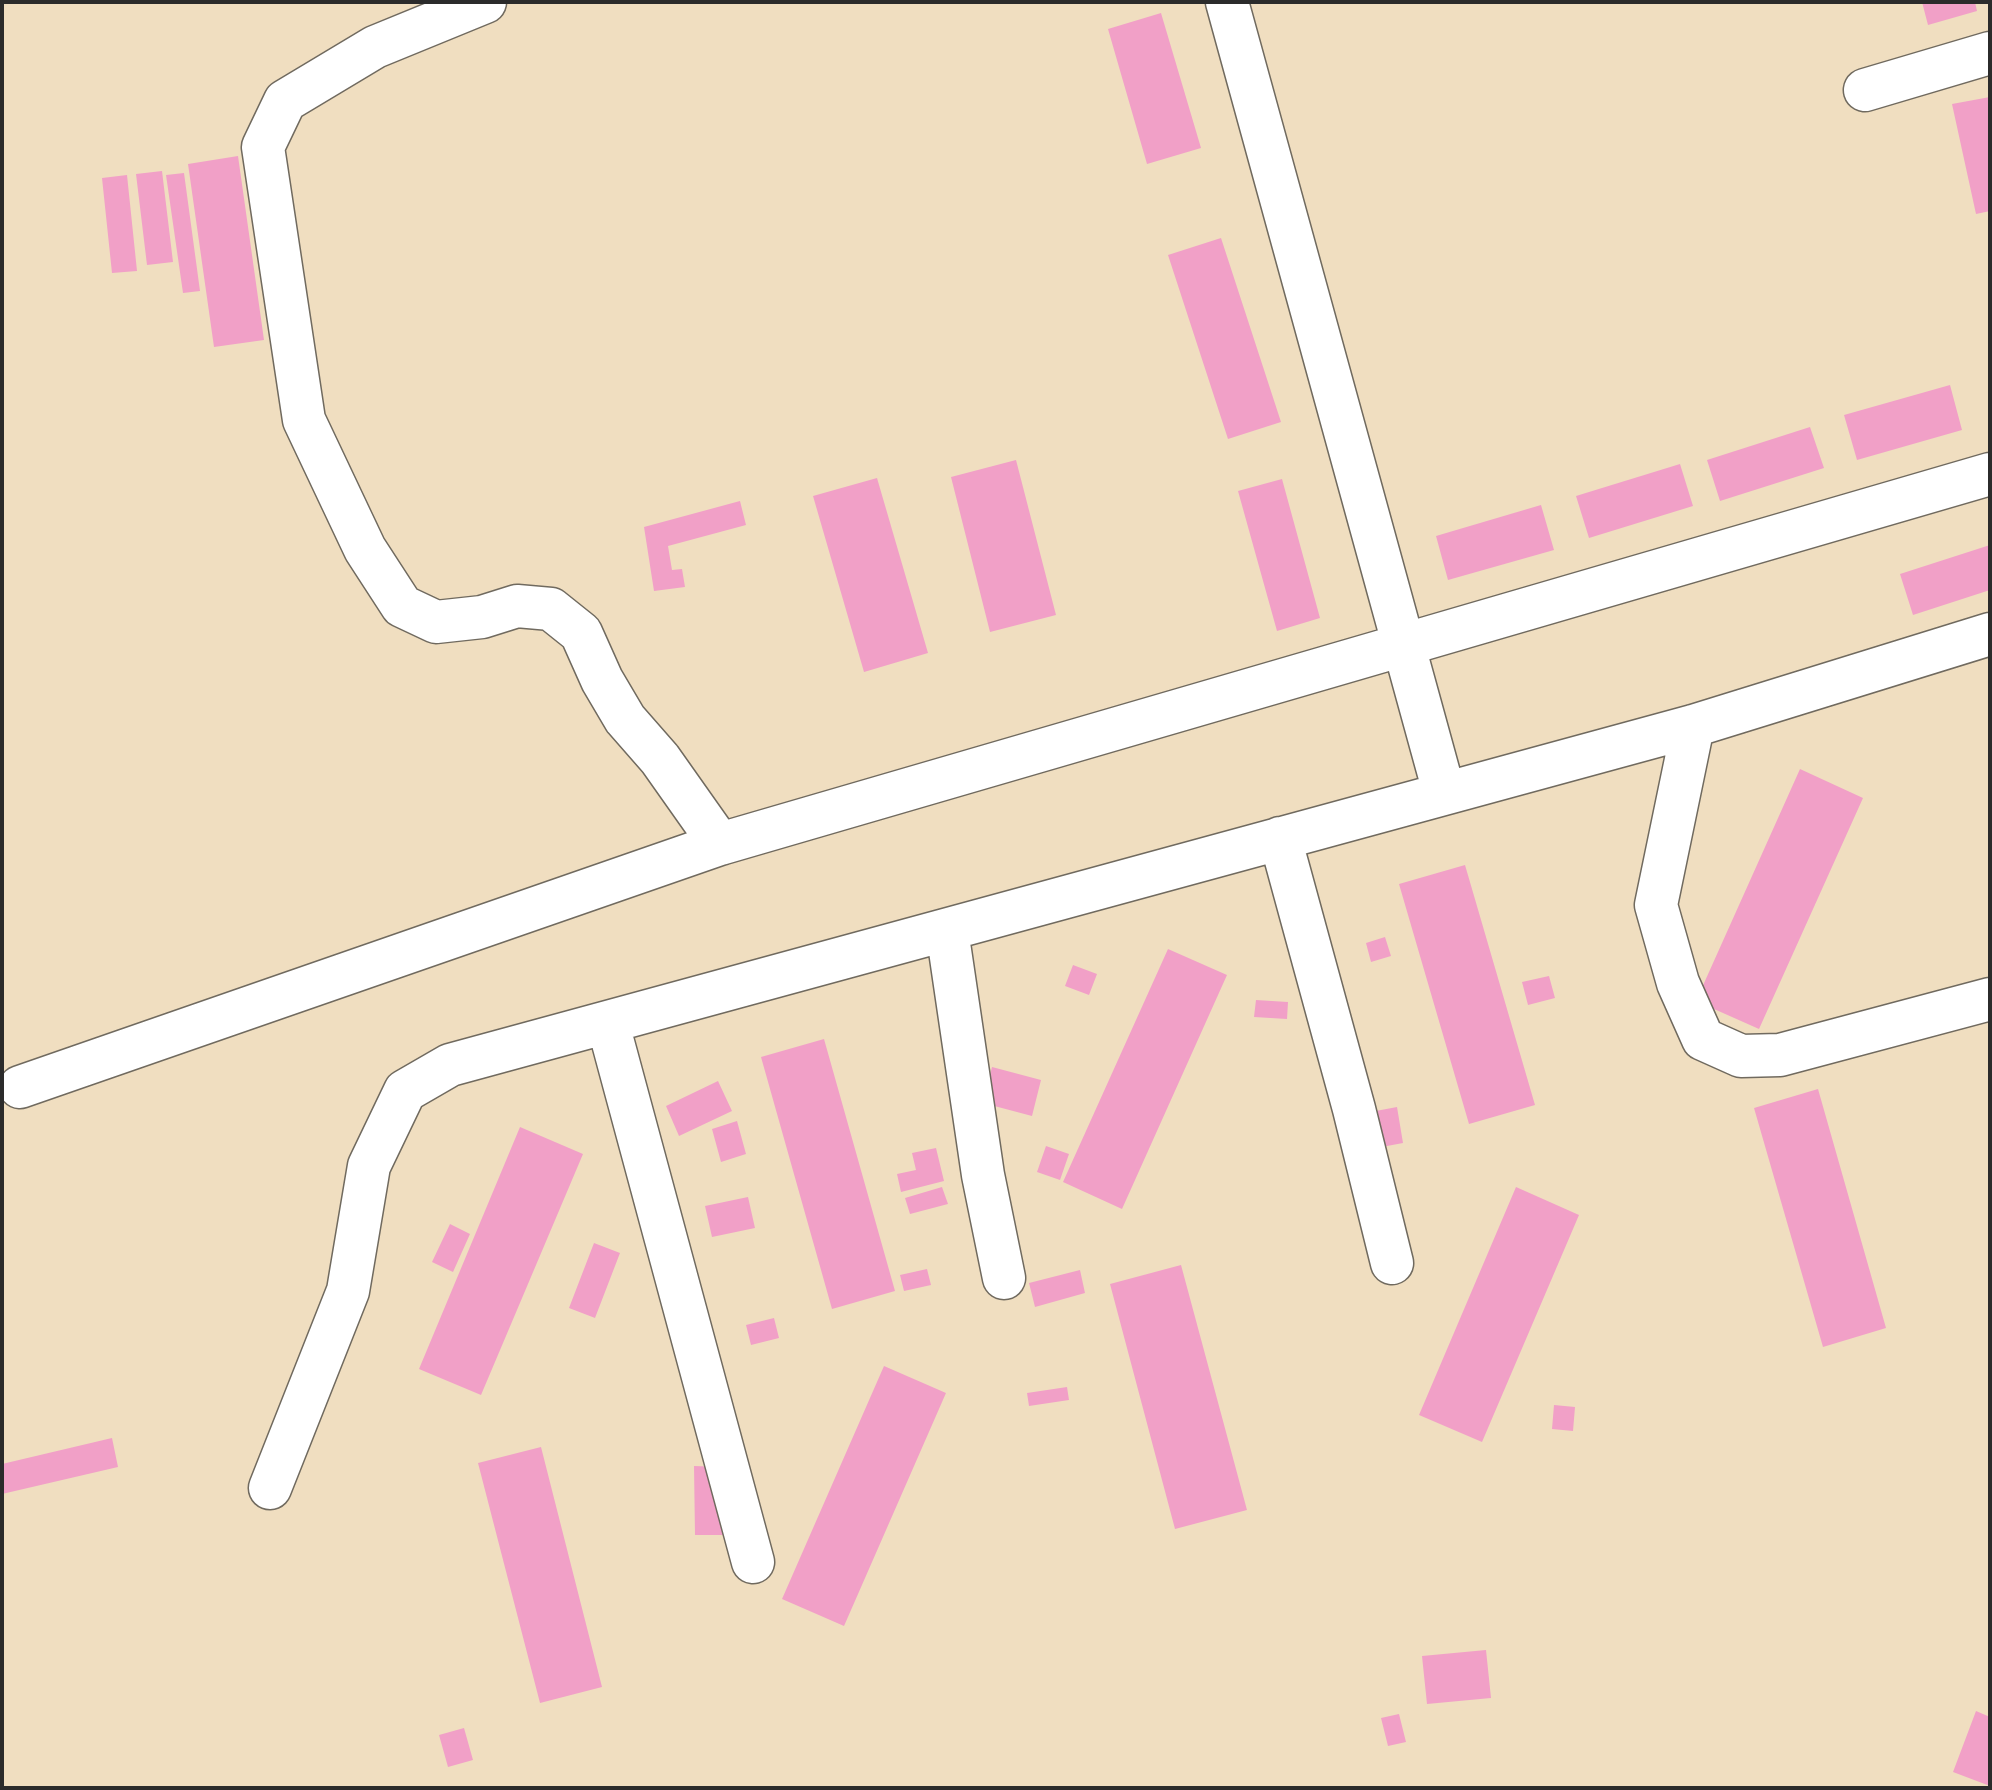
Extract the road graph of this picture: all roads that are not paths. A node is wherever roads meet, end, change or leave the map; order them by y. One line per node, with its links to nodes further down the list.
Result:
1 (485, 2): 11 (street)
2 (1227, 2): 7 (street)
3 (1990, 53): 4 (street)
4 (1865, 90)
5 (1990, 474): 7 (street)
6 (1990, 634): 8 (street)
7 (1402, 645): 9 (street); 11 (street)
8 (1693, 726): 9 (street); 13 (street)
9 (1444, 792): 10 (street)
10 (1280, 838): 12 (street); 16 (street)
11 (720, 844): 15 (street)
12 (947, 930): 14 (street); 17 (street)
13 (1990, 999)
14 (608, 1024): 18 (street); 19 (street)
15 (20, 1087)
16 (1392, 1263)
17 (1004, 1278)
18 (270, 1488)
19 (753, 1562)

